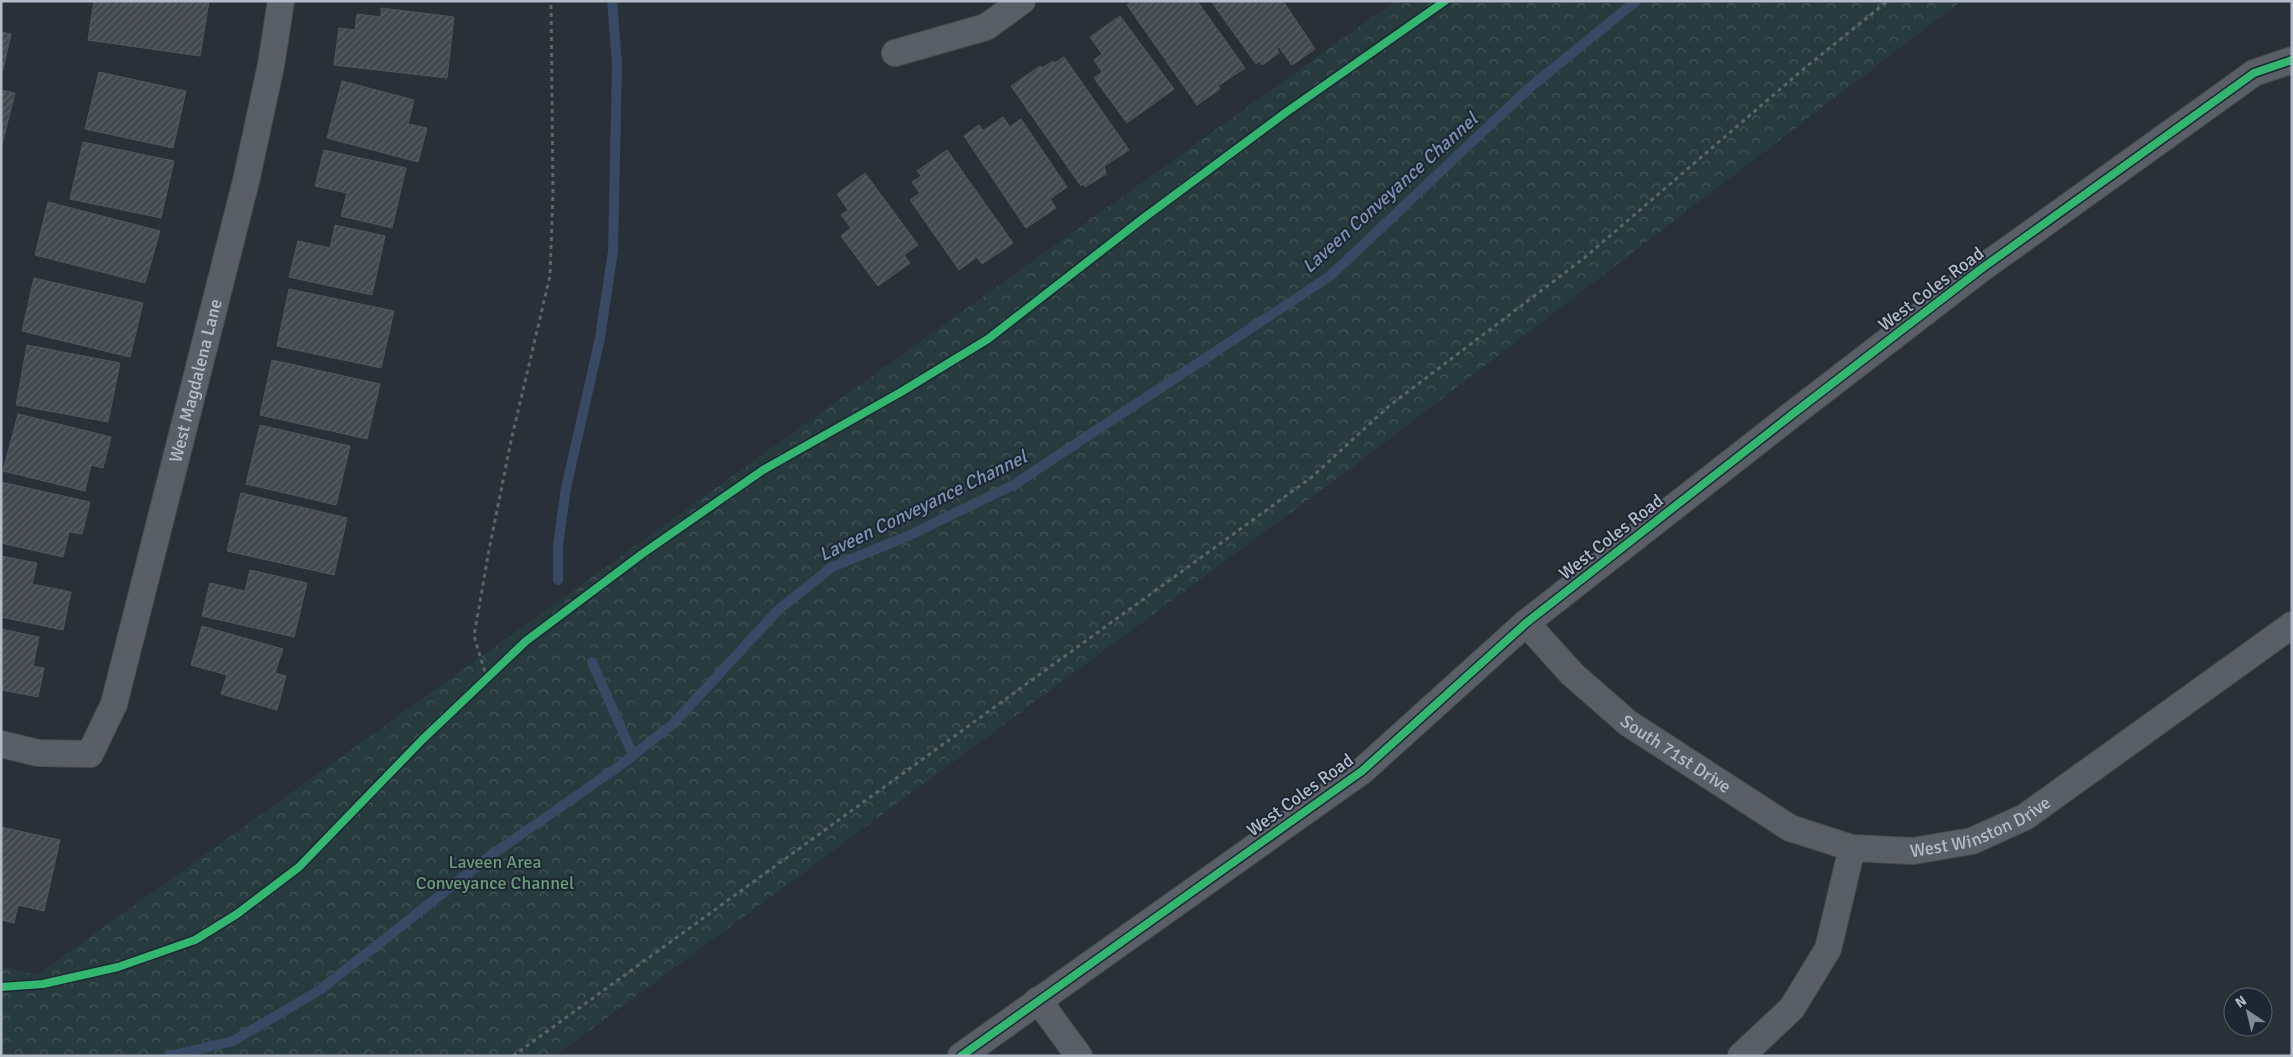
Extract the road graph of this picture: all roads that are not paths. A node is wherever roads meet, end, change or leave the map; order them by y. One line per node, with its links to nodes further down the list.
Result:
1 (281, 1): 7 (street, West Magdalena Lane)
2 (1022, 1): 3 (street)
3 (895, 53)
4 (2292, 60): 5 (street, West Coles Road)
5 (1526, 623): 8 (street, South 71st Drive); 9 (street, West Coles Road)
6 (2292, 624): 8 (street, West Winston Drive)
7 (1, 744)
8 (1852, 848): 12 (street)
9 (1038, 1000): 10 (street, West Coles Road); 11 (street)
10 (961, 1056)
11 (1078, 1056)
12 (1741, 1056)

